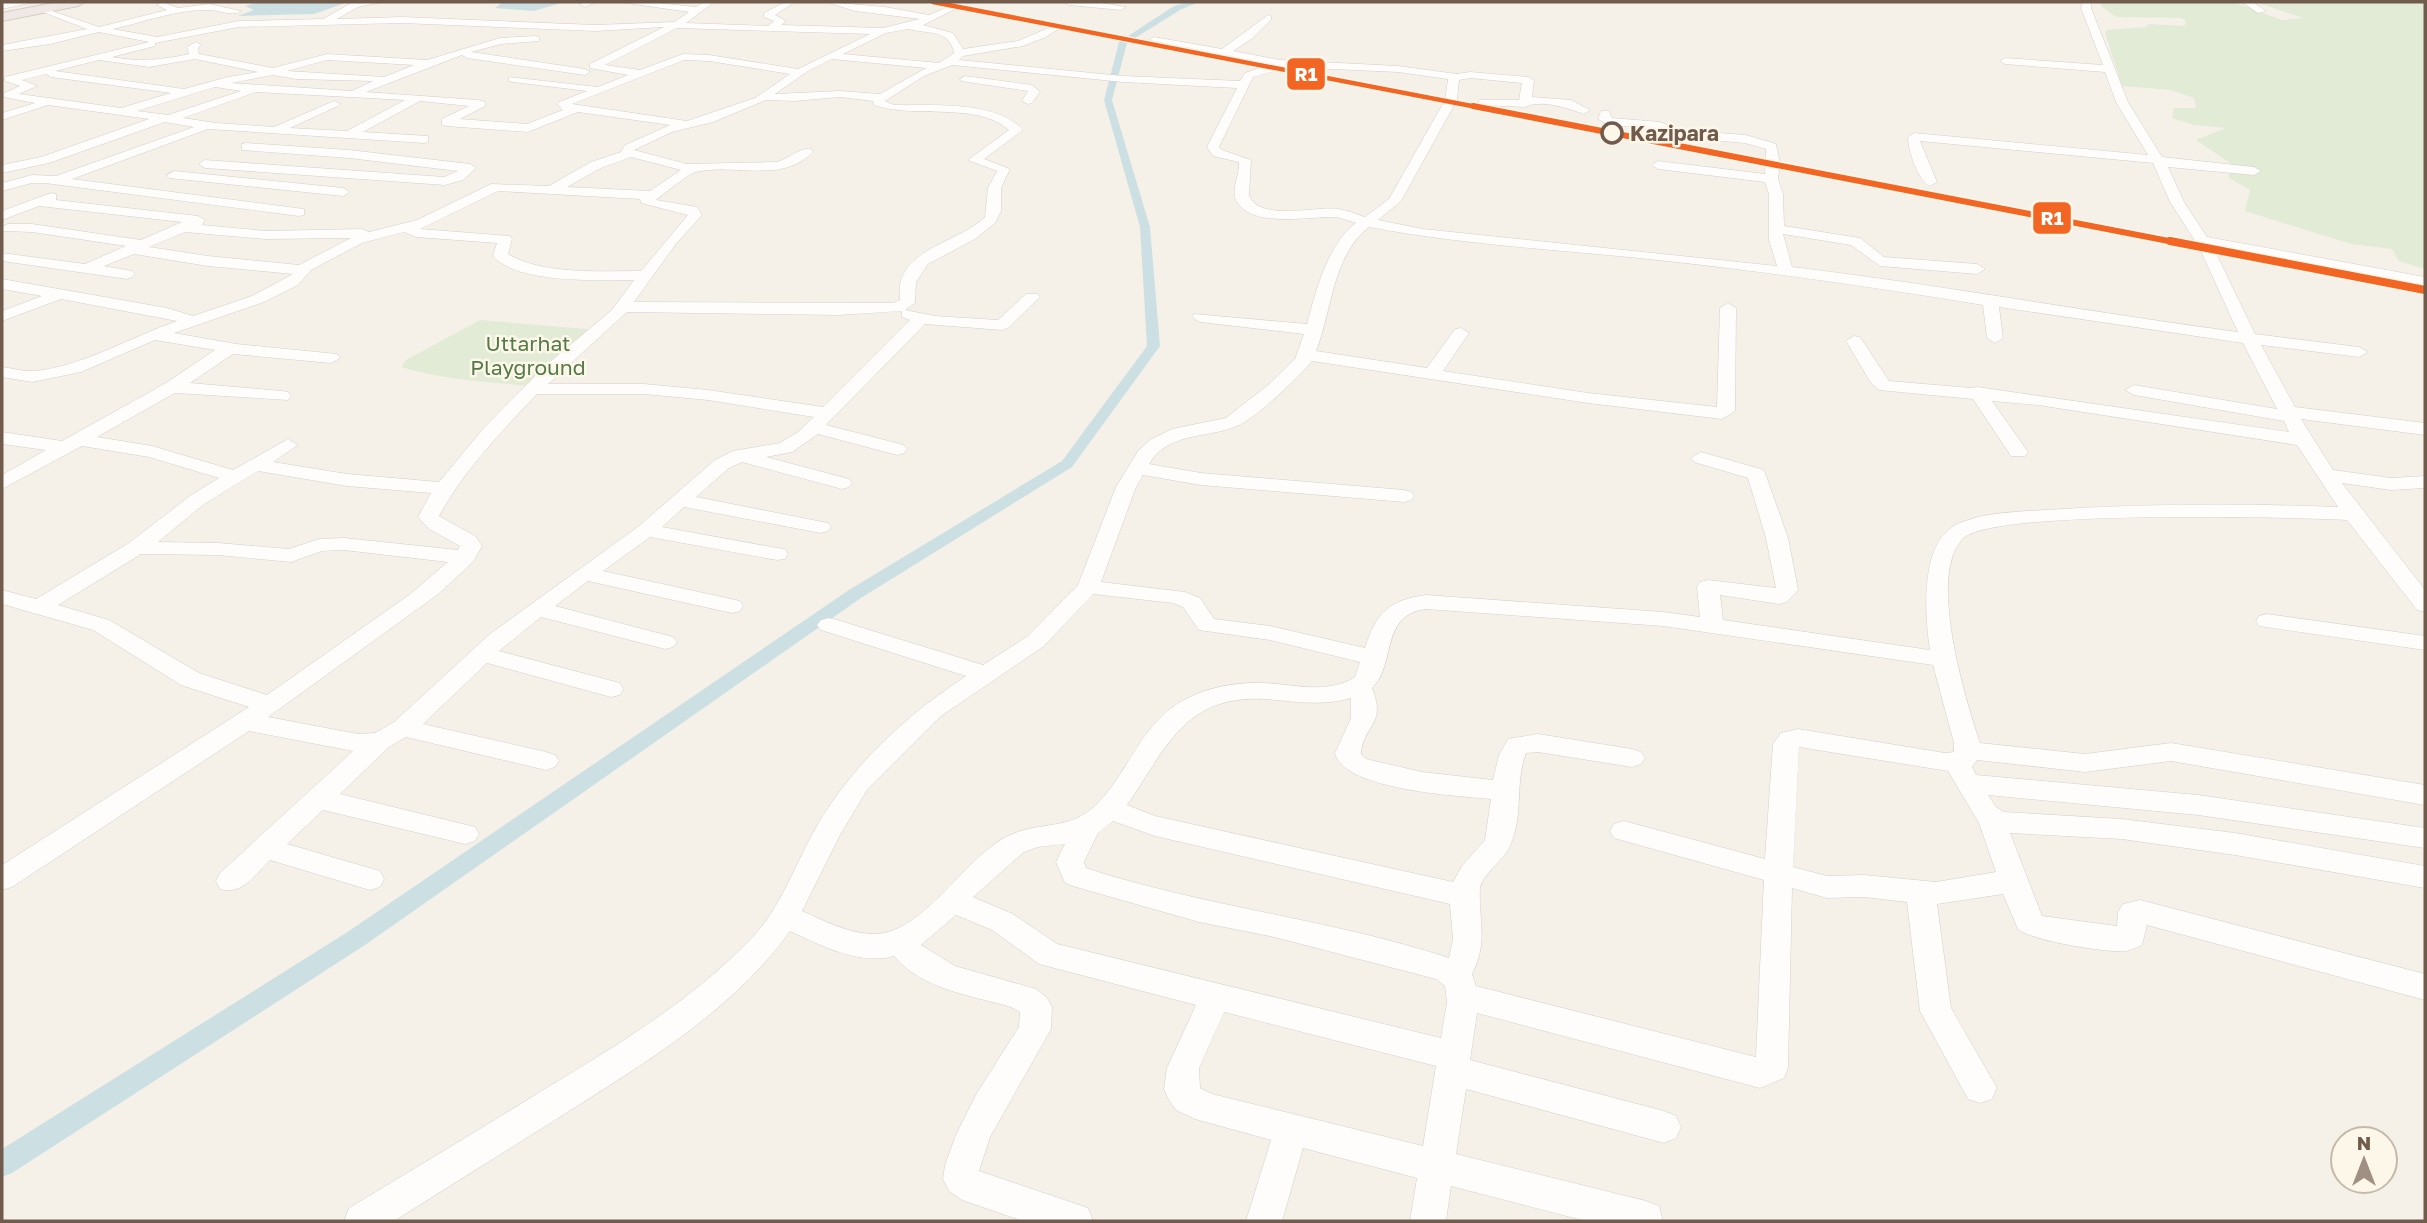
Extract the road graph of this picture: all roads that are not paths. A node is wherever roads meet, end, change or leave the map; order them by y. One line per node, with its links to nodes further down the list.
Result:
1 (79, 2): 12 (highway)
2 (378, 2): 25 (street)
3 (625, 2): 17 (street)
4 (710, 2): 17 (street)
5 (791, 2): 32 (street)
6 (831, 2): 16 (street)
7 (966, 2): 23 (street)
8 (1069, 2): 11 (street)
9 (2087, 2): 60 (street)
10 (2247, 2): 20 (street)
11 (1093, 4): 15 (street); 21 (street)
12 (37, 5): 13 (street); 22 (highway); 27 (street)
13 (2, 6)
14 (588, 6): 29 (street)
15 (1121, 7)
16 (855, 8): 23 (street); 33 (street)
17 (695, 9): 28 (street)
18 (169, 10): 19 (street); 26 (street); 31 (street)
19 (236, 10)
20 (2261, 11)
21 (1075, 16)
22 (2, 17)
23 (931, 18): 30 (street)
24 (1268, 18): 47 (street)
25 (326, 22): 26 (street); 29 (street); 38 (street)
26 (239, 23): 35 (street)
27 (79, 24): 31 (street); 39 (street)
28 (676, 25): 29 (street); 32 (street); 45 (street)
29 (560, 27): 46 (street)
30 (908, 27): 36 (street); 54 (street)
31 (96, 29): 37 (street); 43 (street)
32 (769, 29): 33 (street)
33 (825, 29): 36 (street)
34 (1053, 29): 54 (street)
35 (204, 31): 41 (street); 48 (street)
36 (883, 31): 49 (street)
37 (117, 34): 40 (street); 50 (street)
38 (294, 34)
39 (2, 37)
40 (139, 38): 41 (street); 50 (street)
41 (164, 40): 51 (street)
42 (1154, 40): 47 (street)
43 (2, 48)
44 (431, 50): 46 (street)
45 (625, 50): 53 (street); 65 (street)
46 (456, 53): 57 (street); 63 (street)
47 (1223, 53): 58 (street)
48 (195, 56): 51 (street); 62 (street)
49 (830, 56): 54 (street); 64 (street)
50 (63, 57): 55 (street); 59 (street)
51 (99, 57): 55 (street)
52 (351, 57): 57 (street); 62 (street); 67 (street)
53 (683, 57): 64 (street); 65 (street)
54 (951, 60): 66 (street); 73 (street)
55 (83, 61): 61 (street)
56 (2005, 61): 60 (street)
57 (425, 63): 70 (street)
58 (1291, 63): 68 (street); 73 (street)
59 (24, 65)
60 (2109, 69): 104 (street)
61 (41, 71): 69 (street); 76 (street)
62 (273, 72): 67 (street); 72 (street)
63 (585, 72)
64 (799, 72): 78 (street)
65 (639, 74): 74 (street)
66 (920, 74): 81 (street); 83 (street)
67 (296, 76): 70 (street)
68 (1455, 77): 82 (street); 126 (street)
69 (7, 78): 85 (street)
70 (389, 78): 77 (street)
71 (513, 79): 74 (street)
72 (215, 84): 75 (street); 76 (street)
73 (1245, 85): 126 (street)
74 (600, 89): 88 (street)
75 (255, 90): 77 (street); 79 (street)
76 (184, 92): 90 (street)
77 (352, 94): 80 (street)
78 (765, 97): 81 (street); 94 (street)
79 (229, 98): 86 (street); 93 (street)
80 (418, 98): 87 (street); 88 (street)
81 (881, 98): 149 (street)
82 (1525, 100): 84 (street); 89 (street)
83 (1028, 102)
84 (1483, 102)
85 (48, 103): 90 (street); 92 (street)
86 (334, 104): 87 (street); 96 (street)
87 (403, 107): 97 (street)
88 (576, 109): 94 (street)
89 (1584, 110)
90 (116, 113): 93 (street)
91 (1605, 113): 116 (street)
92 (2, 117)
93 (167, 119): 95 (street); 108 (street)
94 (689, 123): 102 (street)
95 (207, 126): 96 (street); 112 (street)
96 (278, 131): 97 (street); 100 (street)
97 (347, 135): 98 (street)
98 (406, 138): 99 (street); 103 (street)
99 (424, 139)
100 (246, 147): 103 (street); 105 (street)
101 (807, 152): 107 (street)
102 (631, 153): 107 (street); 120 (street)
103 (368, 157): 110 (street); 110 (street)
104 (2158, 161): 109 (street); 114 (street); 132 (street)
105 (205, 164): 110 (street); 111 (street)
106 (1658, 165): 116 (street)
107 (687, 168): 121 (street)
108 (2, 169)
109 (2253, 171)
110 (337, 173)
111 (174, 175): 118 (street); 119 (street)
112 (55, 180): 115 (street); 117 (street)
113 (1689, 181): 116 (street)
114 (1930, 182)
115 (85, 184): 118 (street); 122 (street)
116 (1773, 184): 130 (street)
117 (2, 187)
118 (134, 190): 123 (street)
119 (343, 191)
120 (548, 191): 121 (street); 127 (street)
121 (651, 195): 141 (street)
122 (38, 202): 125 (street); 128 (street)
123 (238, 204): 124 (street); 125 (street)
124 (299, 212)
125 (199, 220): 129 (street)
126 (1368, 222): 139 (street); 156 (street)
127 (415, 225): 131 (street); 141 (street)
128 (3, 226): 133 (street)
129 (183, 227): 131 (street); 133 (street)
130 (1776, 229): 135 (street); 139 (street)
131 (377, 233): 138 (street)
132 (2201, 240): 142 (street); 160 (street)
133 (137, 247): 136 (street); 138 (street)
134 (2, 257): 136 (street)
135 (1937, 265): 137 (street); 144 (street)
136 (85, 269): 140 (street)
137 (1977, 269)
138 (301, 270): 154 (street)
139 (1786, 271): 144 (street)
140 (127, 274)
141 (647, 276): 148 (street)
142 (2425, 282)
143 (2, 284): 145 (street)
144 (1942, 292): 147 (street)
145 (60, 295): 151 (street); 154 (street)
146 (1032, 297): 153 (street)
147 (1990, 299): 155 (street); 159 (street)
148 (623, 307): 149 (street); 170 (street)
149 (896, 308): 153 (street)
150 (1728, 308): 168 (street)
151 (2, 316)
152 (1200, 317): 156 (street)
153 (920, 319): 175 (street)
154 (193, 321): 158 (street)
155 (2115, 321): 160 (street); 162 (street)
156 (1314, 330): 165 (street)
157 (1461, 333): 168 (street)
158 (153, 335): 163 (street); 167 (street)
159 (1995, 338)
160 (2249, 338): 164 (street); 174 (street)
161 (1854, 341): 172 (street)
162 (2122, 343)
163 (230, 348): 166 (street); 169 (street)
164 (2359, 352)
165 (1306, 355): 168 (street); 186 (street)
166 (331, 358)
167 (2, 372)
168 (1432, 373)
169 (172, 387): 173 (street); 179 (street)
170 (533, 389): 175 (street); 192 (street)
171 (2134, 390): 174 (street)
172 (1977, 392): 178 (street); 182 (street)
173 (282, 396)
174 (2289, 414): 176 (street); 178 (street)
175 (819, 420): 181 (street); 183 (street)
176 (2425, 429)
177 (2, 438): 179 (street)
178 (2303, 440): 187 (street)
179 (70, 443): 188 (street); 190 (street)
180 (288, 445): 185 (street)
181 (897, 449)
182 (2018, 452)
183 (740, 455): 191 (street); 194 (street)
184 (1701, 458): 211 (street)
185 (254, 465): 188 (street); 192 (street)
186 (1136, 468): 193 (street); 203 (street)
187 (2327, 475): 189 (street); 195 (street)
188 (235, 477): 198 (street)
189 (2425, 482)
190 (2, 483)
191 (842, 483)
192 (444, 488): 200 (street)
193 (1404, 496)
194 (682, 501): 196 (street); 197 (street)
195 (2354, 514): 202 (street); 216 (street)
196 (821, 527)
197 (646, 530): 199 (street); 201 (street)
198 (137, 548): 200 (street); 207 (street)
199 (777, 554)
200 (465, 557): 220 (street)
201 (584, 573): 206 (street); 208 (street)
202 (2417, 586): 205 (street)
203 (1088, 587): 215 (street); 217 (street)
204 (2, 597): 207 (street)
205 (2425, 605)
206 (732, 606)
207 (39, 607): 220 (street)
208 (537, 609): 212 (street); 214 (street)
209 (2267, 621): 213 (street)
210 (829, 625): 217 (street)
211 (1712, 626): 215 (street); 216 (street)
212 (665, 642)
213 (2425, 643)
214 (482, 654): 219 (street); 222 (street)
215 (1375, 658): 218 (street)
216 (1943, 659): 226 (street)
217 (984, 674): 246 (street)
218 (1359, 687): 227 (street); 230 (street)
219 (611, 689)
220 (271, 705): 221 (street)
221 (247, 722): 223 (street); 239 (street)
222 (403, 727): 223 (street); 225 (street)
223 (380, 741): 229 (street)
224 (1632, 758): 227 (street)
225 (546, 761)
226 (1964, 766): 228 (street); 231 (street); 235 (street); 237 (street)
227 (1506, 791): 244 (street)
228 (2425, 795)
229 (318, 799): 234 (street); 236 (street)
230 (1110, 808): 232 (street); 244 (street)
231 (1992, 819): 238 (street); 242 (street)
232 (1087, 828): 245 (street); 248 (street)
233 (1624, 831): 237 (street)
234 (465, 834)
235 (2425, 838)
236 (265, 848): 240 (street); 241 (street)
237 (1778, 873): 243 (street); 248 (street)
238 (2425, 877)
239 (2, 879)
240 (370, 879)
241 (230, 881)
242 (2013, 881): 243 (street); 249 (street)
243 (1921, 892): 252 (street)
244 (1465, 896): 248 (street)
245 (951, 900): 247 (street); 250 (street)
246 (785, 916): 247 (street); 257 (street)
247 (900, 942): 258 (street)
248 (1460, 985): 251 (street)
249 (2425, 987)
250 (1215, 996): 251 (street); 254 (street)
251 (1453, 1063): 253 (street); 255 (street)
252 (1980, 1088)
253 (1664, 1127)
254 (1291, 1129): 255 (street); 259 (street)
255 (1438, 1166): 256 (street); 260 (street)
256 (1647, 1219)
257 (362, 1221)
258 (1075, 1221)
259 (1264, 1221)
260 (1427, 1221)

